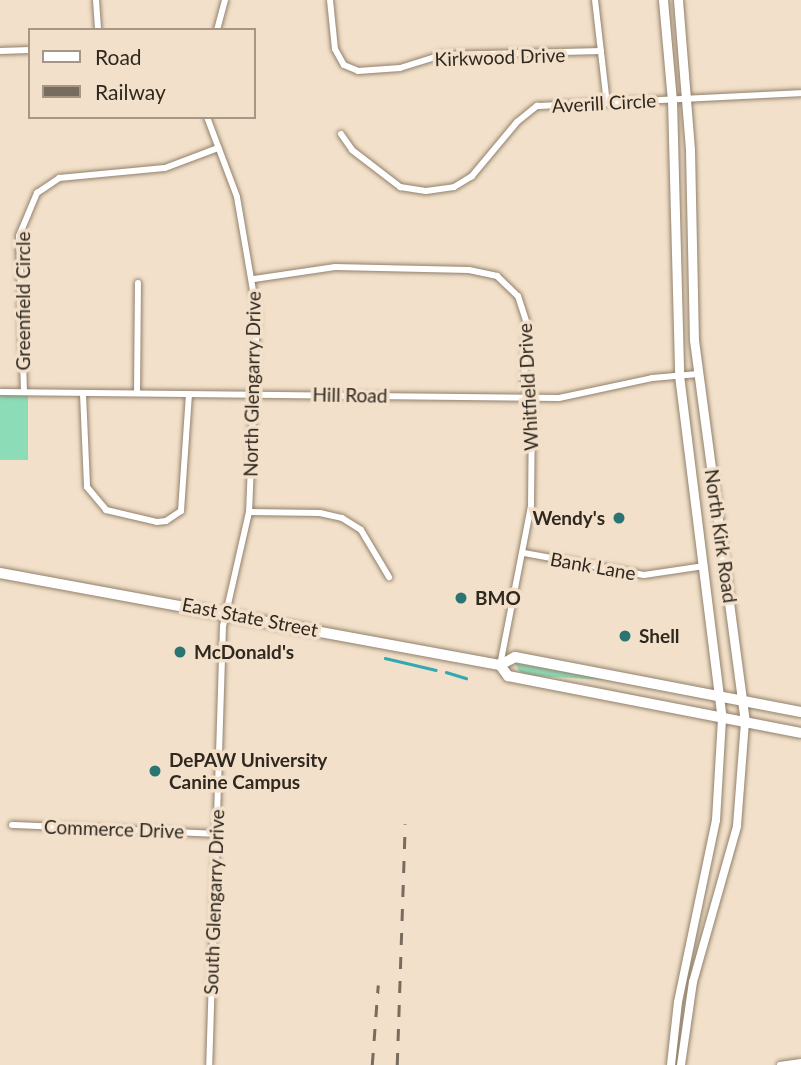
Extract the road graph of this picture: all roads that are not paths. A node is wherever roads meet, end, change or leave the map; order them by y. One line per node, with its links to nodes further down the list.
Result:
1 (96, 0): 7 (street)
2 (225, 0): 8 (street)
3 (330, 0): 11 (street, Kirkwood Drive)
4 (595, 0): 11 (street)
5 (663, 0): 14 (main road, North Kirk Road)
6 (678, 0): 13 (main road, North Kirk Road)
7 (98, 28)
8 (218, 28)
9 (28, 50): 10 (street)
10 (0, 51)
11 (601, 51): 15 (street)
12 (801, 93): 13 (street, Averill Circle)
13 (687, 99): 14 (street, Averill Circle); 21 (main road, North Kirk Road)
14 (672, 100): 15 (street, Averill Circle); 22 (main road, North Kirk Road)
15 (607, 103): 17 (street, Averill Circle)
16 (208, 119): 18 (street, North Glengarry Drive)
17 (341, 134)
18 (218, 148): 19 (street, North Glengarry Drive); 24 (street, Greenfield Circle)
19 (254, 279): 28 (street, North Glengarry Drive); 29 (street, Whitfield Drive)
20 (138, 283): 25 (street)
21 (698, 374): 22 (street, Hill Road); 38 (main road, North Kirk Road)
22 (679, 375): 29 (street, Hill Road); 32 (main road, North Kirk Road)
23 (0, 392): 24 (street, Hill Road)
24 (24, 392): 26 (street, Hill Road)
25 (137, 393): 26 (street, Hill Road); 27 (street, Hill Road)
26 (83, 394): 27 (street)
27 (189, 394): 28 (street, Hill Road)
28 (256, 394): 29 (street, Hill Road); 30 (street, North Glengarry Drive)
29 (528, 397): 31 (street, Whitfield Drive)
30 (249, 512): 34 (street); 35 (street, North Glengarry Drive)
31 (524, 553): 32 (street, Bank Lane); 36 (street, Whitfield Drive)
32 (704, 566): 37 (main road, North Kirk Road)
33 (0, 573): 35 (main road, East State Street)
34 (389, 577)
35 (225, 612): 36 (main road, East State Street); 44 (street, South Glengarry Drive)
36 (500, 665): 37 (main road, East State Street); 40 (main road, East State Street)
37 (720, 696): 38 (main road, East State Street); 40 (main road, North Kirk Road)
38 (743, 701): 39 (main road, East State Street); 41 (main road, North Kirk Road)
39 (801, 712)
40 (722, 718): 41 (main road, East State Street); 47 (street, North Kirk Road)
41 (745, 722): 42 (main road, East State Street); 48 (street, North Kirk Road)
42 (801, 733)
43 (12, 825): 44 (street, Commerce Drive)
44 (216, 834): 46 (street, South Glengarry Drive)
45 (801, 1062): 49 (street)
46 (209, 1065)
47 (671, 1065)
48 (681, 1065)
49 (780, 1065)

